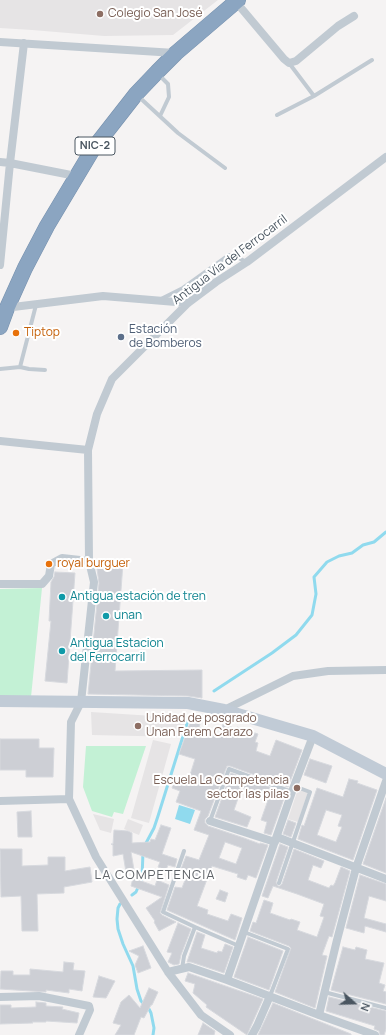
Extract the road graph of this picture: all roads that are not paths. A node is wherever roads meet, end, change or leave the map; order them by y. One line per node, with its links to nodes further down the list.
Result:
1 (237, 1): 5 (highway, NIC-2); 7 (street)
2 (354, 16): 7 (street)
3 (0, 42): 4 (street)
4 (24, 43): 5 (street); 15 (street)
5 (176, 53): 8 (highway, NIC-2)
6 (372, 60): 10 (lane)
7 (289, 63): 10 (lane)
8 (157, 72): 9 (highway, NIC-2); 12 (lane)
9 (136, 94): 12 (lane); 17 (highway, NIC-2)
10 (314, 96): 11 (lane)
11 (277, 115)
12 (160, 116): 16 (lane)
13 (386, 157): 18 (street, Antigua Vía del Ferrocarril)
14 (0, 162): 15 (street)
15 (10, 163): 17 (street); 19 (street)
16 (225, 168)
17 (76, 176): 23 (highway, NIC-2)
18 (247, 262): 20 (lane); 21 (street, Antigua Vía del Ferrocarril)
19 (0, 265)
20 (158, 301): 21 (street); 22 (street)
21 (188, 303): 29 (street, Antigua Vía del Ferrocarril)
22 (36, 304): 23 (street); 25 (lane)
23 (3, 308): 24 (highway, NIC-2)
24 (0, 327)
25 (20, 367): 26 (lane); 27 (lane)
26 (0, 370)
27 (45, 370)
28 (0, 441): 29 (street)
29 (88, 450): 30 (street, Antigua Vía del Ferrocarril)
30 (89, 561): 31 (street); 34 (street, Antigua Vía del Ferrocarril)
31 (0, 584)
32 (386, 670): 35 (street)
33 (0, 701): 34 (main road)
34 (81, 702): 35 (main road); 40 (street, Antigua Vía del Ferrocarril)
35 (224, 710): 36 (main road)
36 (313, 736): 37 (main road); 39 (street)
37 (386, 774)
38 (386, 781): 46 (street)
39 (293, 789): 42 (lane); 43 (street); 44 (lane)
40 (70, 799): 41 (street); 53 (street, Antigua Vía del Ferrocarril)
41 (0, 801)
42 (210, 821): 43 (street)
43 (276, 840): 44 (street); 50 (street)
44 (293, 843): 46 (street); 48 (lane)
45 (184, 851): 49 (lane)
46 (356, 868): 47 (street); 55 (street)
47 (386, 878)
48 (279, 883)
49 (195, 927): 51 (lane); 52 (lane)
50 (244, 932): 51 (street); 56 (lane)
51 (239, 946): 54 (street)
52 (182, 969): 53 (street); 54 (street)
53 (168, 972): 61 (street, Antigua Vía del Ferrocarril)
54 (228, 980): 56 (street)
55 (324, 992): 58 (lane); 59 (street)
56 (270, 996): 59 (street); 62 (street)
57 (0, 997): 60 (street)
58 (386, 1008)
59 (319, 1015): 63 (street)
60 (79, 1035)
61 (230, 1035)
62 (252, 1035)
63 (375, 1035)

